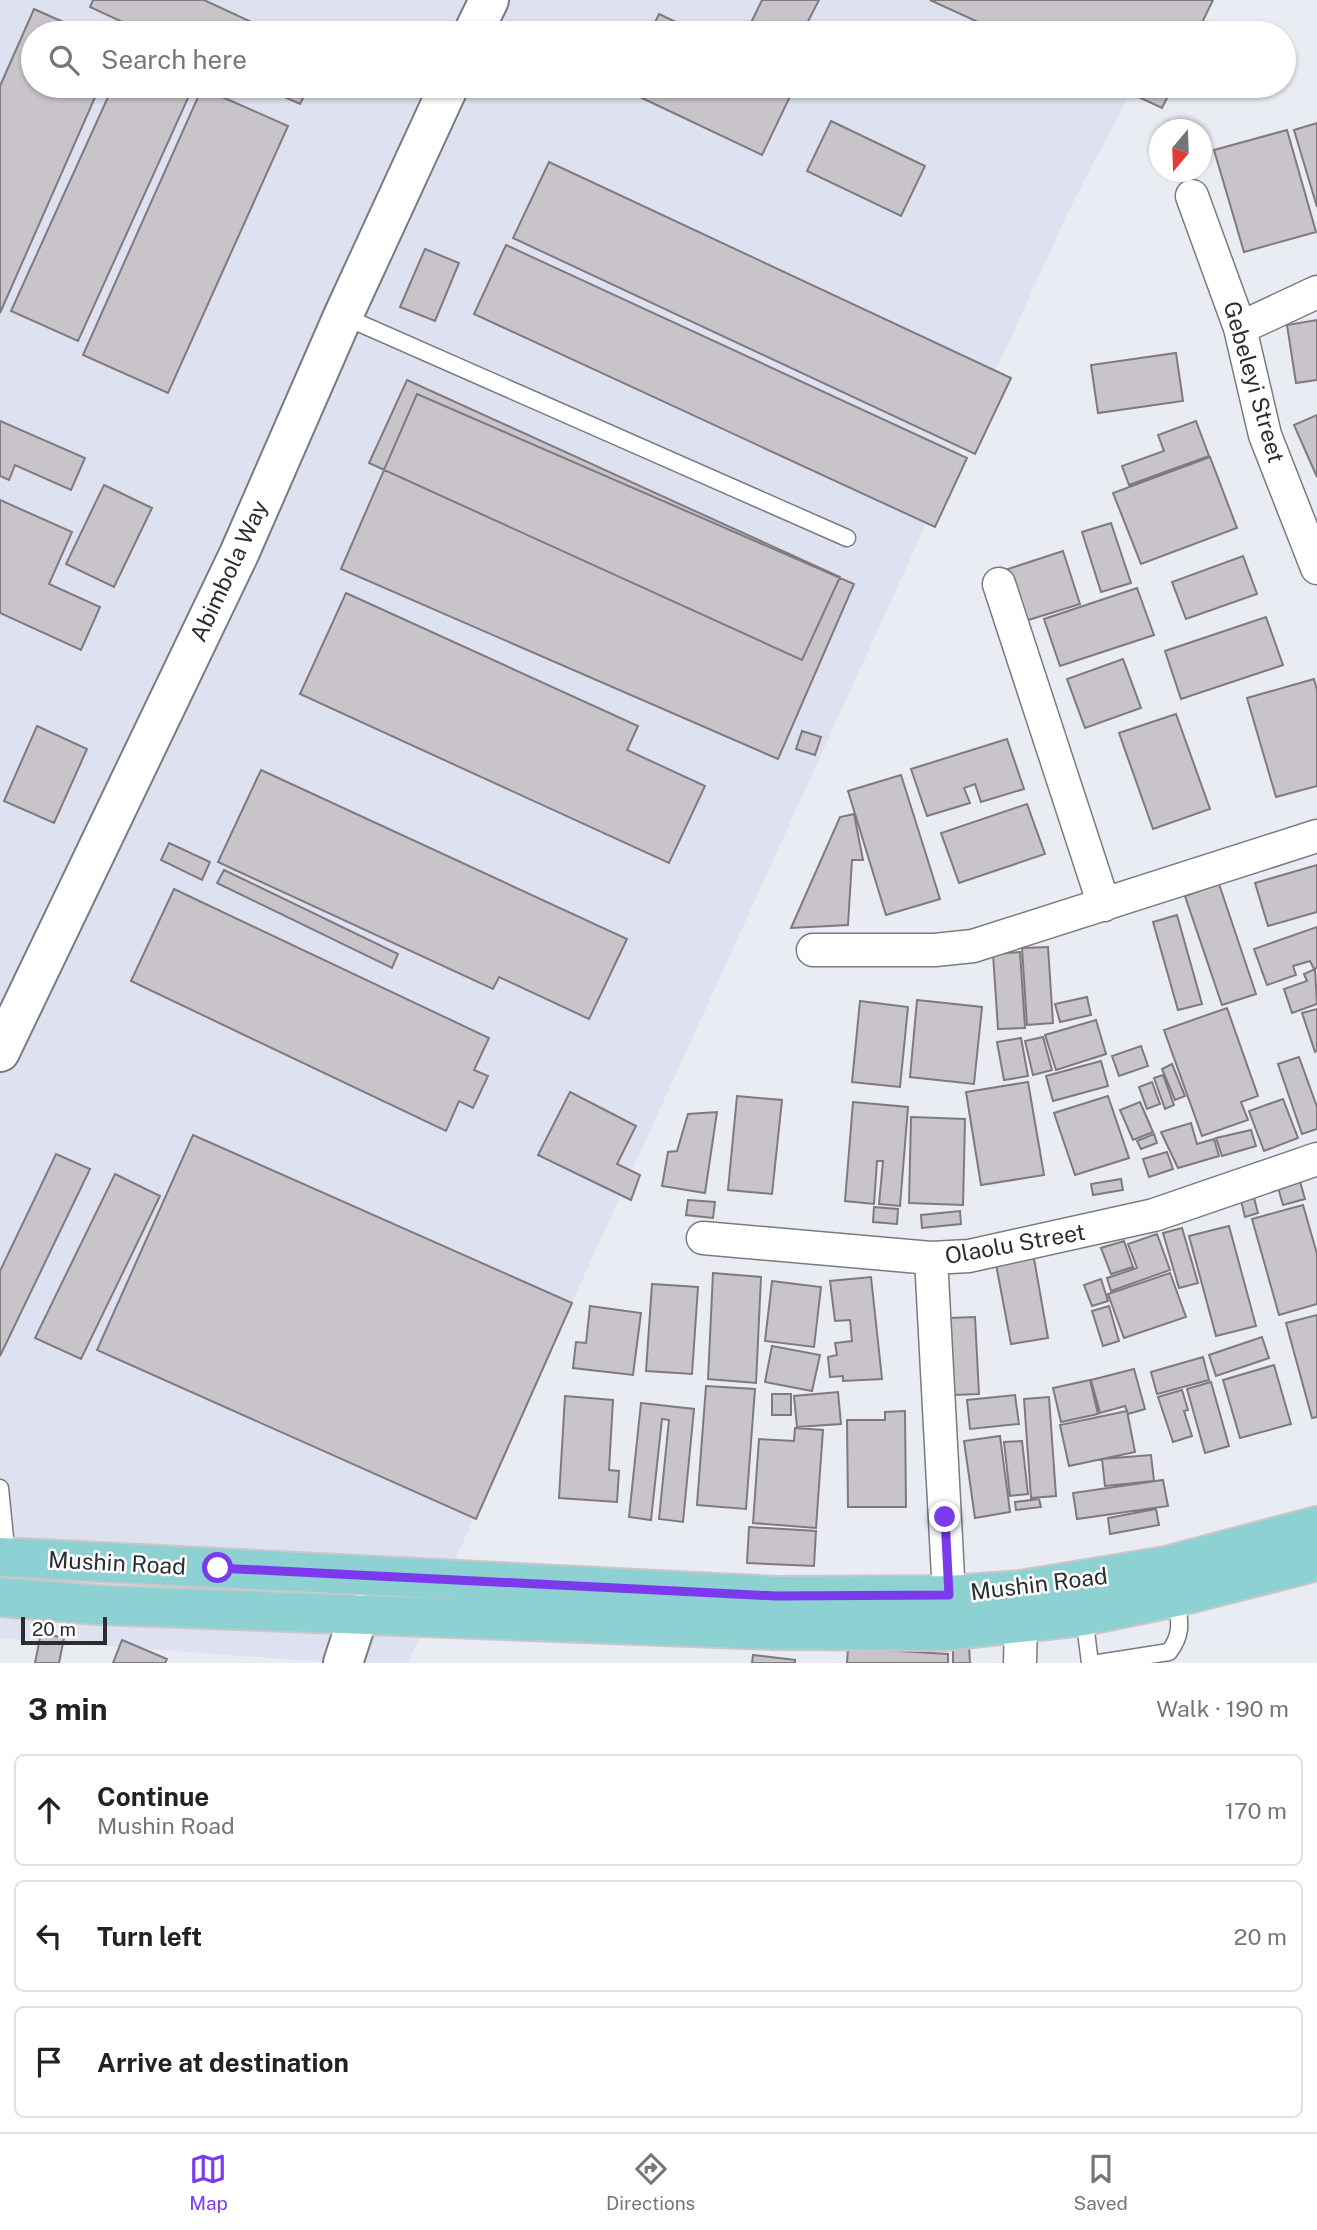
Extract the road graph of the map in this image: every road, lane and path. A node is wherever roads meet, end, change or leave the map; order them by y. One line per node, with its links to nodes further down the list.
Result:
1 (443, 98): 4 (street, Abimbola Way)
2 (1192, 196): 5 (street, Gebeleyi Street)
3 (1317, 292): 5 (street)
4 (343, 316): 6 (lane); 12 (street, Abimbola Way)
5 (1240, 328): 7 (street, Gebeleyi Street)
6 (847, 538)
7 (1317, 568)
8 (999, 584): 10 (street)
9 (1317, 836): 10 (street)
10 (1104, 905): 11 (street)
11 (813, 950)
12 (0, 1052)
13 (1317, 1159): 15 (street, Olaolu Street)
14 (703, 1238): 15 (street, Olaolu Street)
15 (931, 1258): 20 (street)
16 (0, 1488): 18 (lane)
17 (1317, 1526): 20 (main road, Mushin Road)
18 (3, 1557): 20 (main road, Mushin Road)
19 (1317, 1561): 22 (main road, Mushin Road)
20 (949, 1595)
21 (0, 1597): 23 (main road, Mushin Road)
22 (1176, 1597): 24 (main road, Mushin Road); 29 (lane)
23 (359, 1614): 25 (main road, Mushin Road); 26 (street)
24 (1084, 1616): 25 (main road, Mushin Road); 28 (lane)
25 (1021, 1622): 27 (street)
26 (343, 1663)
27 (1020, 1663)
28 (1090, 1663)
29 (1099, 1663)

